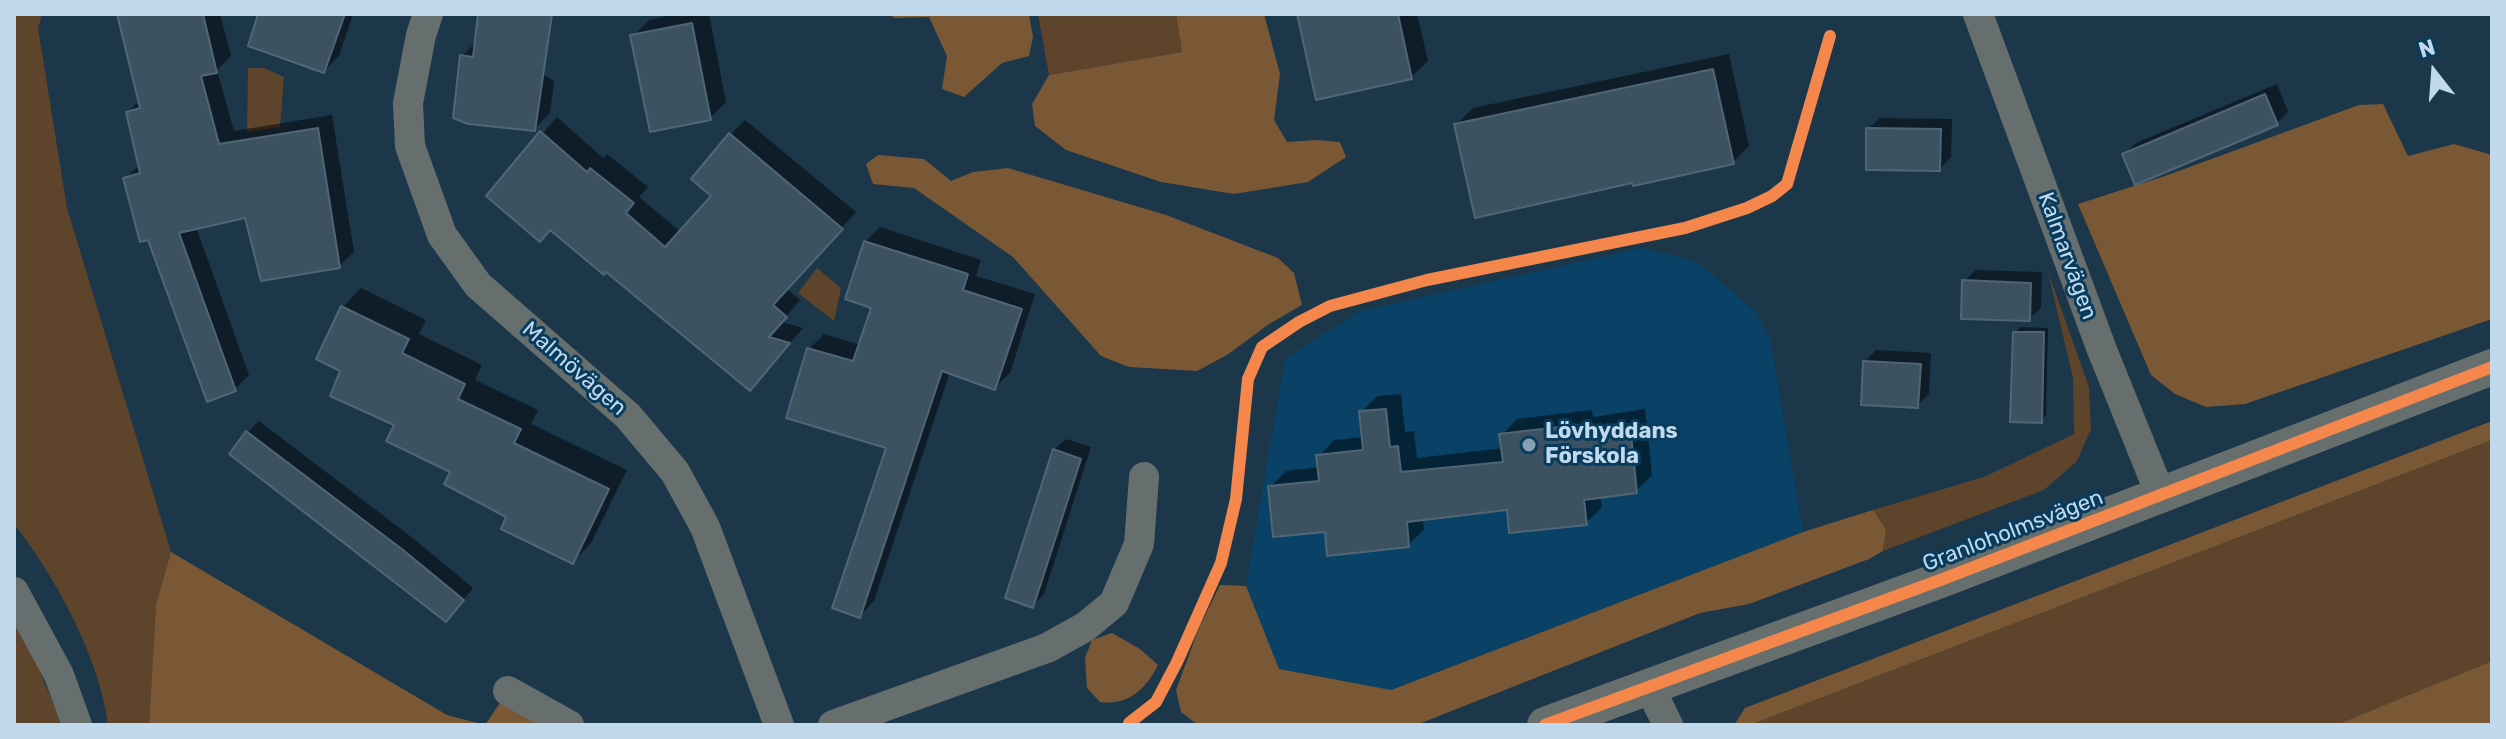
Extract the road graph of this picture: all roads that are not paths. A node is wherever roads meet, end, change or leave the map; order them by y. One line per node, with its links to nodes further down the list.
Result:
1 (428, 14): 11 (street, Malmövägen)
2 (1978, 14): 5 (street, Kalmarvägen)
3 (2492, 367): 5 (street, Granloholmsvägen)
4 (1144, 477): 12 (street)
5 (2161, 496): 7 (street, Granloholmsvägen)
6 (14, 592): 9 (street)
7 (1649, 686): 13 (street, Granloholmsvägen); 14 (street)
8 (508, 691): 10 (street)
9 (77, 725)
10 (569, 725)
11 (779, 725)
12 (833, 725)
13 (1545, 725)
14 (1668, 725)

